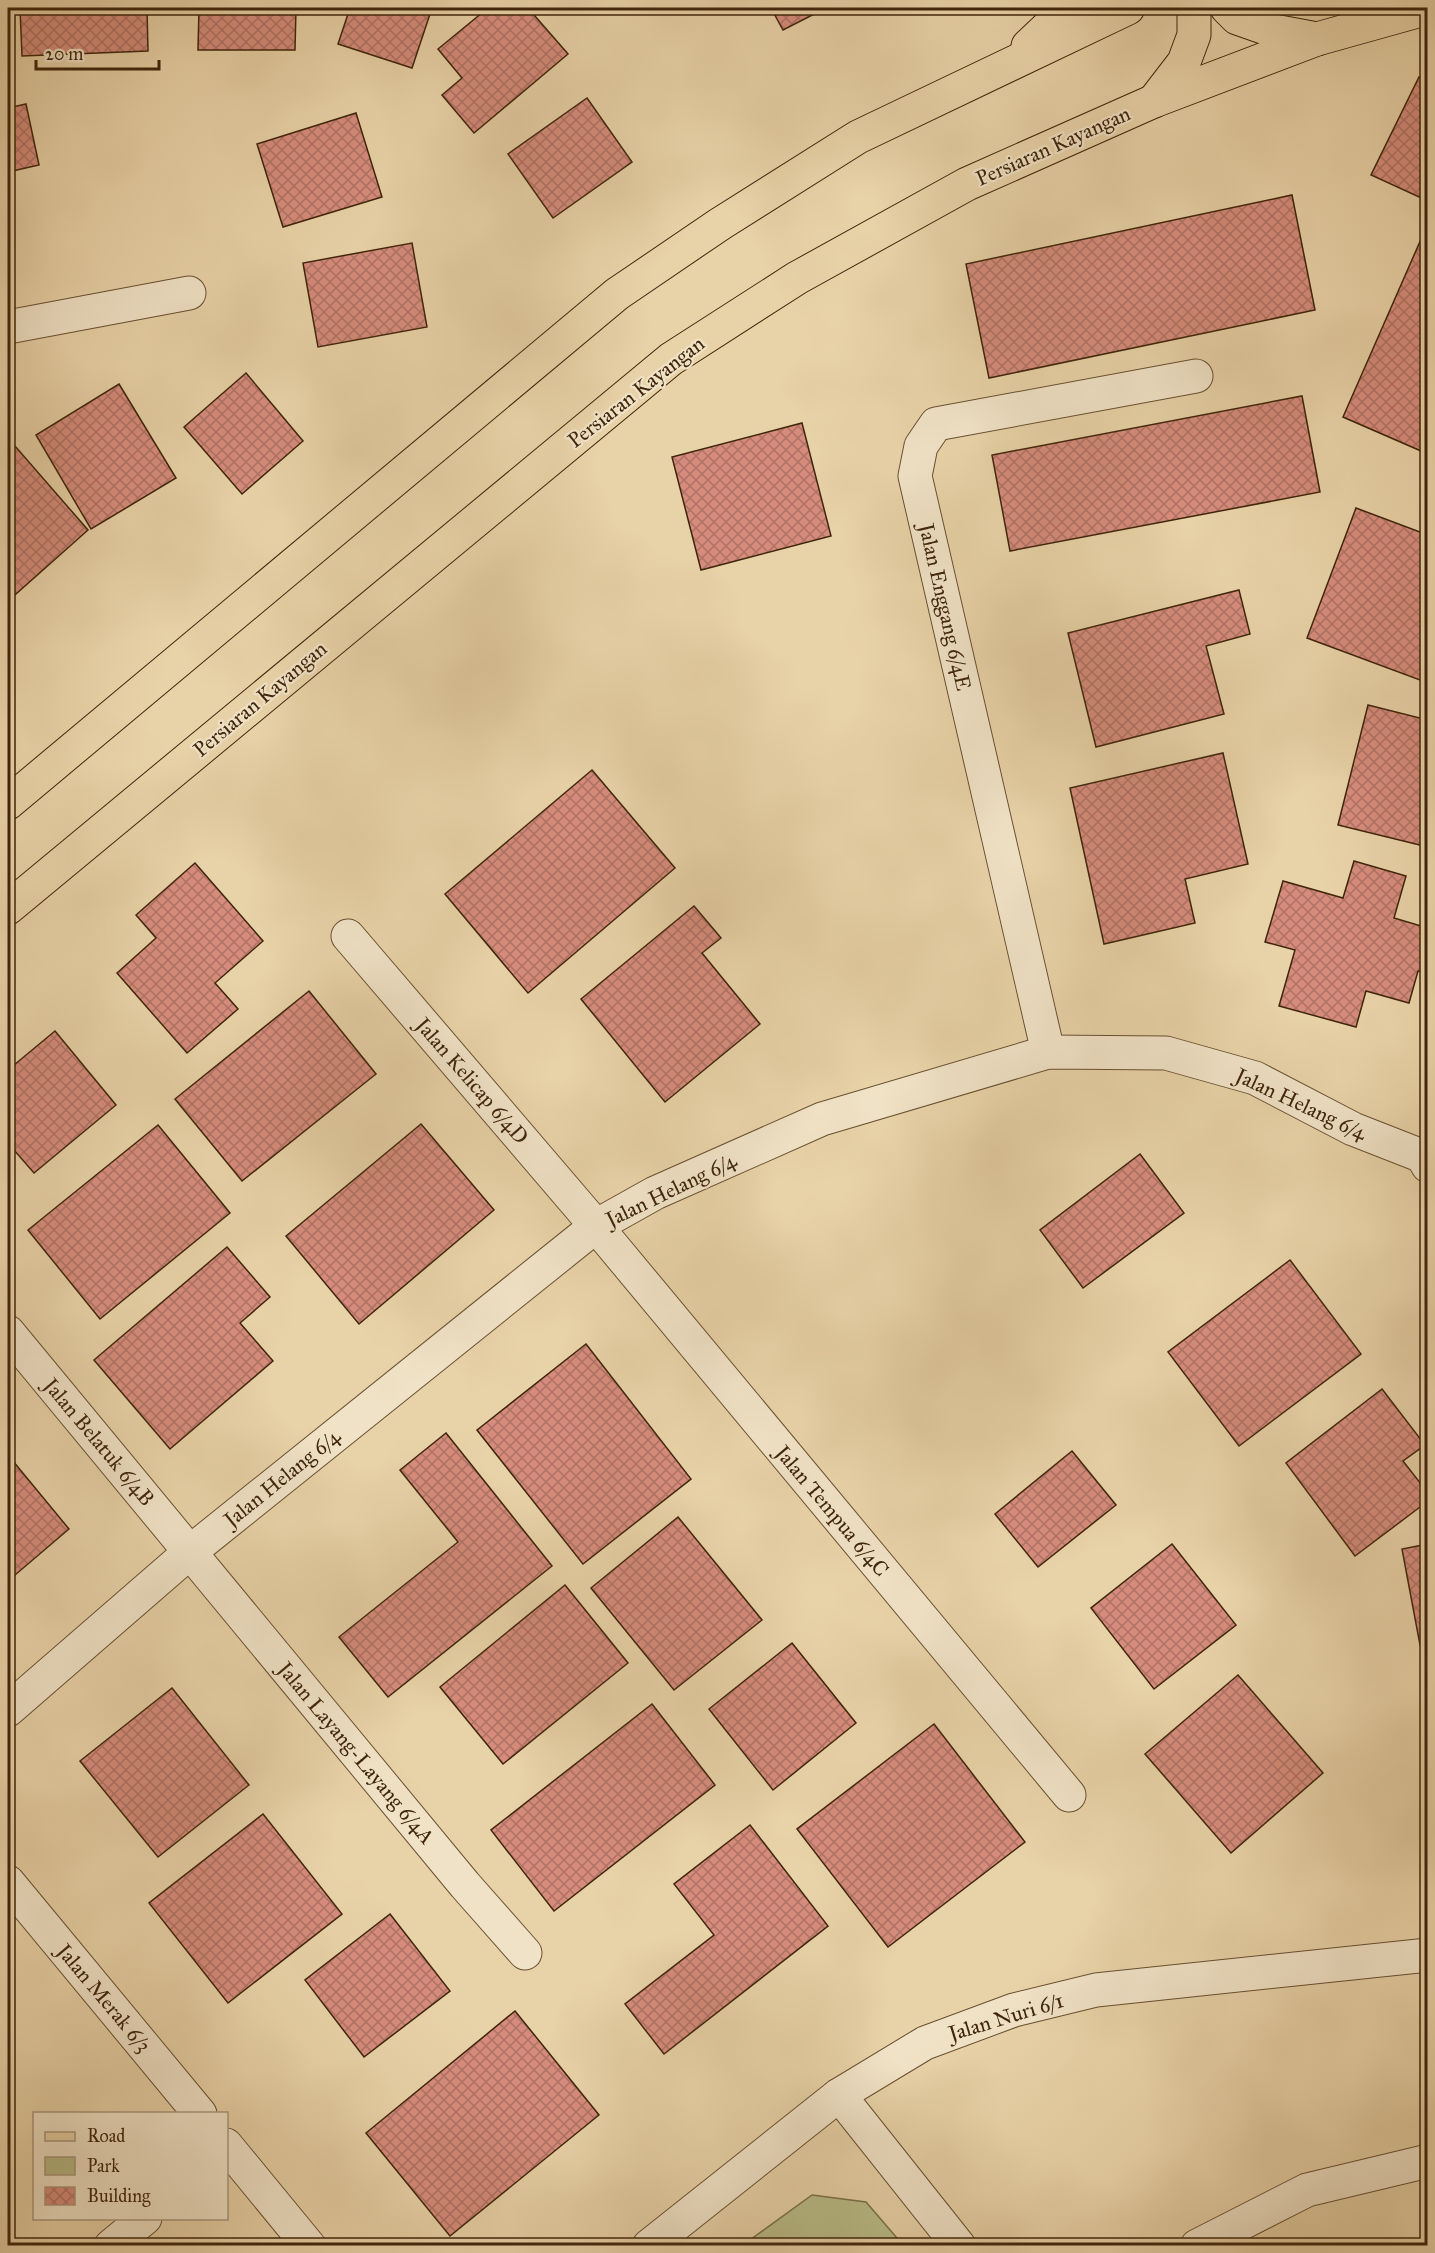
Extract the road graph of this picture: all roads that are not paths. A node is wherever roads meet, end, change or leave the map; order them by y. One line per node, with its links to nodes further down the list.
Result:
1 (1068, 8): 7 (main road)
2 (1128, 8): 7 (main road)
3 (1194, 8): 8 (main road)
4 (1227, 8): 6 (main road)
5 (1428, 9): 6 (main road, Persiaran Kayangan)
6 (1317, 39): 8 (main road, Persiaran Kayangan)
7 (1007, 66): 12 (main road)
8 (1154, 101): 13 (main road, Persiaran Kayangan)
9 (189, 293): 10 (street)
10 (8, 327)
11 (1196, 376): 15 (street, Jalan Enggang 6/4E)
12 (8, 803)
13 (8, 908)
14 (348, 936): 17 (street, Jalan Kelicap 6/4D)
15 (1048, 1052): 16 (street, Jalan Helang 6/4); 17 (street, Jalan Helang 6/4)
16 (1426, 1157)
17 (596, 1226): 19 (street, Jalan Helang 6/4); 21 (street, Jalan Tempua 6/4C)
18 (8, 1332): 19 (street, Jalan Belatuk 6/4B)
19 (190, 1552): 20 (street, Jalan Helang 6/4); 23 (street, Jalan Layang-Layang 6/4A)
20 (8, 1710)
21 (1069, 1795)
22 (8, 1882): 26 (street, Jalan Merak 6/3)
23 (525, 1953)
24 (1428, 1955): 25 (street, Jalan Nuri 6/1)
25 (839, 2095): 32 (street, Jalan Nuri 6/1); 33 (street)
26 (198, 2112)
27 (228, 2149): 31 (street)
28 (1428, 2161): 34 (street)
29 (143, 2220): 30 (street)
30 (111, 2246)
31 (309, 2246)
32 (649, 2246)
33 (959, 2246)
34 (1197, 2246)

